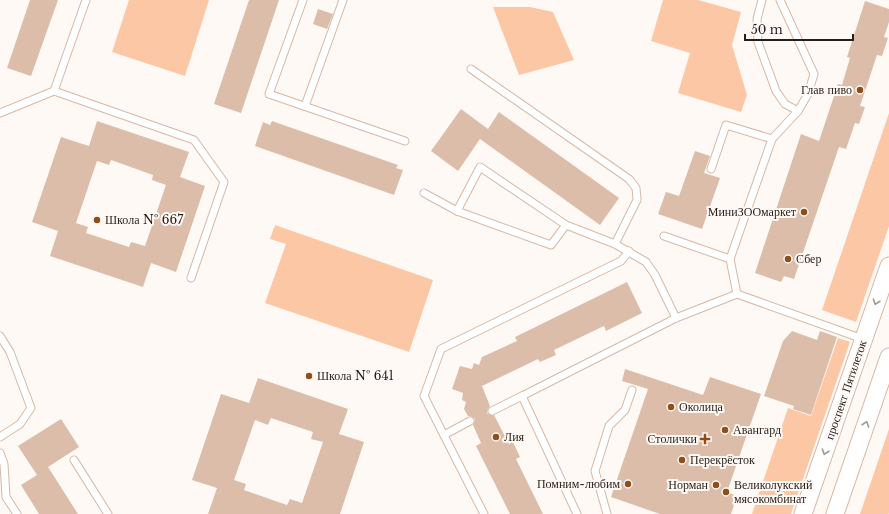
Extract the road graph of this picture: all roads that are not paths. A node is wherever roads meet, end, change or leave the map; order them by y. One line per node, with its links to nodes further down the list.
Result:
1 (86, 0): 7 (lane)
2 (303, 0): 8 (lane)
3 (343, 0): 8 (lane)
4 (762, 0): 9 (lane)
5 (780, 0): 9 (lane)
6 (471, 69): 18 (lane)
7 (54, 91): 10 (lane); 22 (lane)
8 (305, 106): 12 (lane)
9 (798, 111): 11 (lane)
10 (0, 114)
11 (772, 139): 13 (lane); 20 (lane)
12 (405, 141)
13 (711, 169)
14 (424, 193): 15 (lane)
15 (457, 211): 16 (lane); 16 (lane)
16 (566, 225): 18 (lane)
17 (664, 236): 20 (lane)
18 (615, 244): 19 (lane)
19 (629, 251): 24 (lane); 32 (lane)
20 (730, 259): 23 (lane)
21 (889, 266): 26 (street, проспект Пятилеток, one-way to 26)
22 (191, 278)
23 (737, 294): 24 (lane); 26 (lane)
24 (676, 318): 29 (lane)
25 (0, 336): 33 (lane)
26 (863, 339): 41 (street, проспект Пятилеток, one-way to 41)
27 (889, 357): 42 (street, one-way to 27)
28 (632, 390): 40 (lane)
29 (522, 396): 30 (lane); 39 (lane)
30 (492, 411)
31 (470, 421): 32 (lane)
32 (444, 435): 38 (lane)
33 (0, 437)
34 (0, 454): 36 (lane)
35 (74, 460): 37 (lane)
36 (17, 514)
37 (108, 514)
38 (484, 514)
39 (577, 514)
40 (607, 514)
41 (803, 514)
42 (835, 514)

